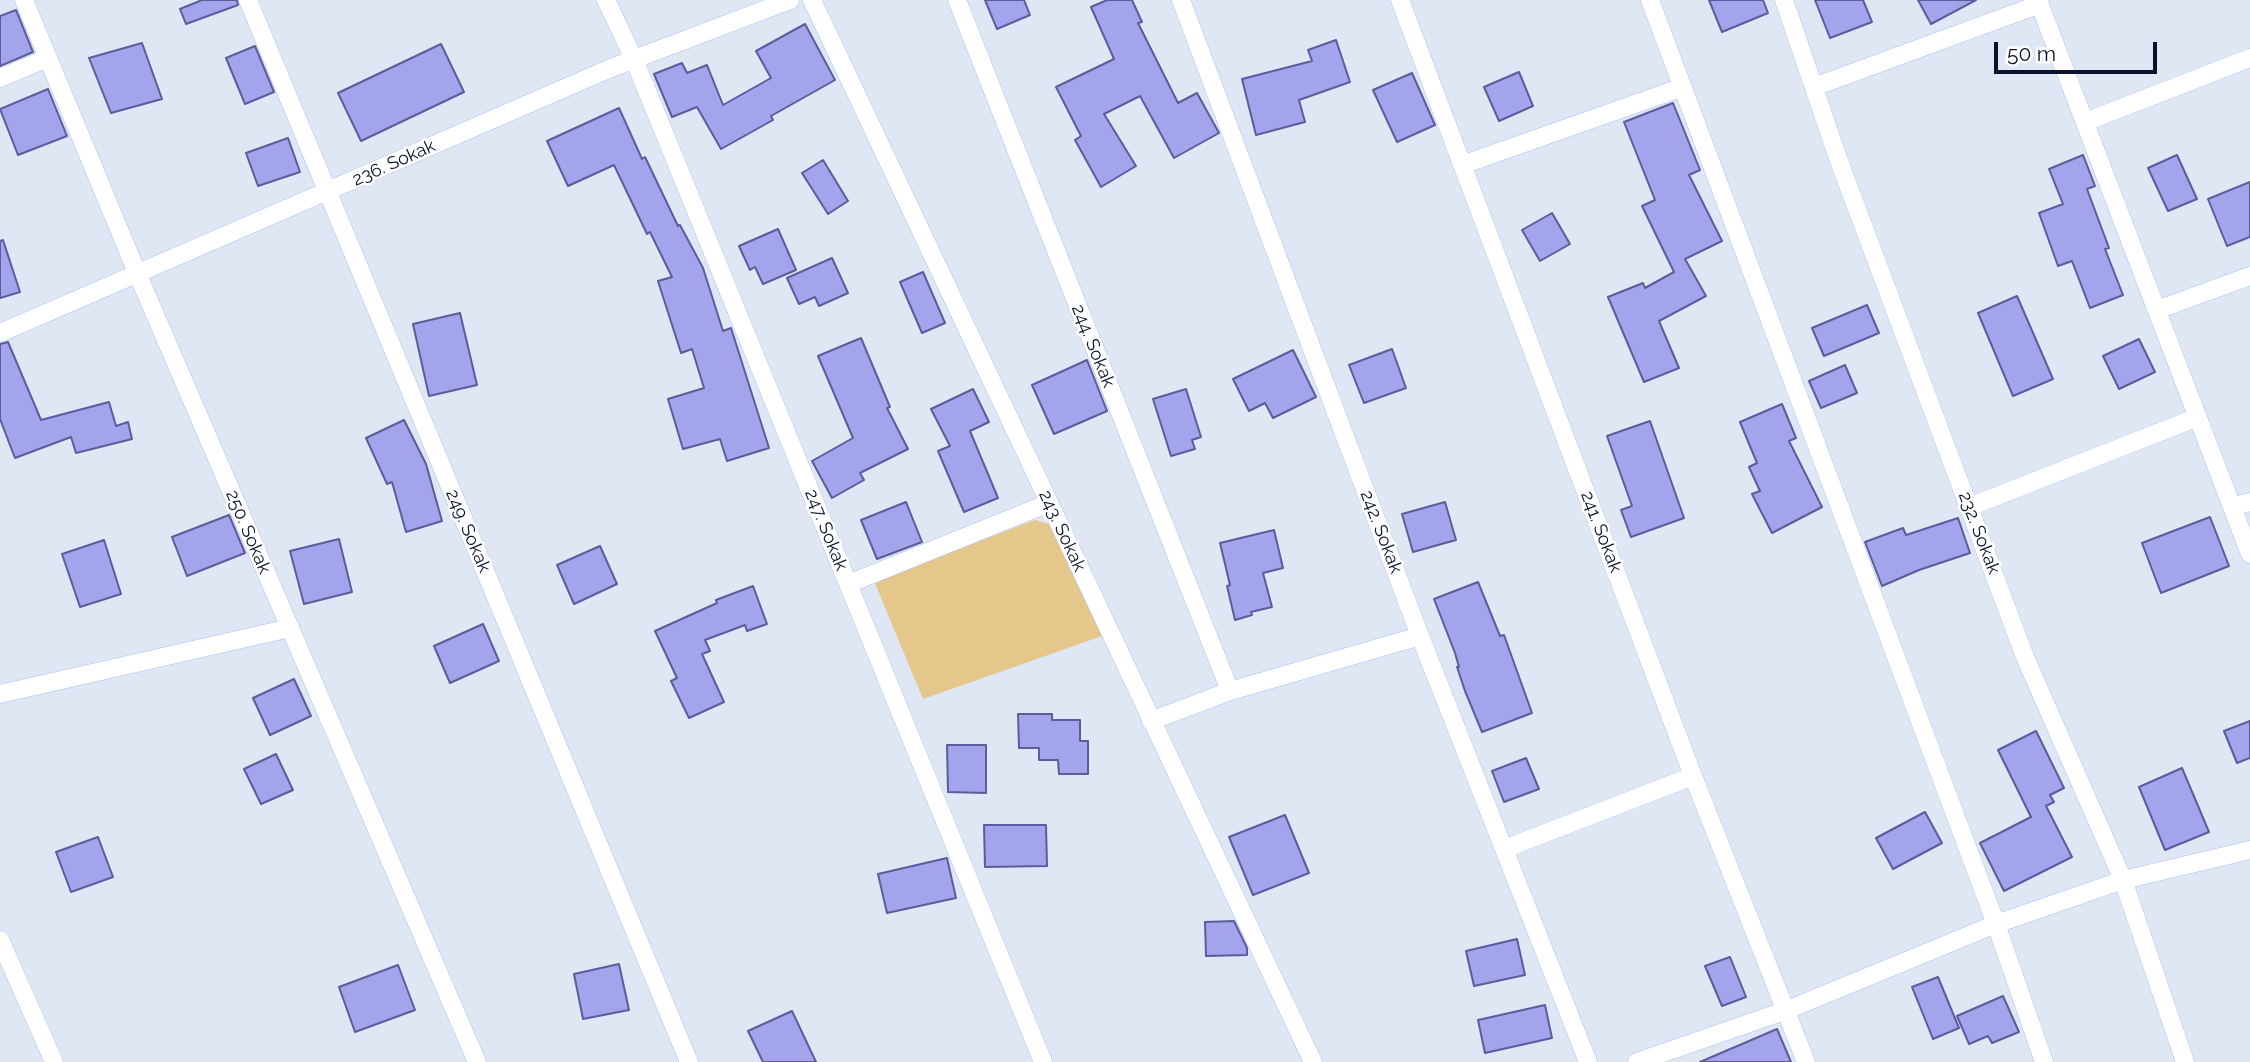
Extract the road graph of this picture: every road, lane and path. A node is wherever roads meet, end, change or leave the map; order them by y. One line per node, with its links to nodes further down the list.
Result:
1 (24, 0): 12 (street, 250. Sokak)
2 (247, 0): 20 (street, 249. Sokak)
3 (606, 0): 14 (street, 247. Sokak)
4 (790, 0): 14 (street, 236. Sokak)
5 (812, 0): 27 (street, 243. Sokak)
6 (957, 0): 34 (street, 244. Sokak)
7 (1181, 0): 33 (street, 242. Sokak)
8 (1399, 0): 19 (street, 241. Sokak)
9 (1650, 0): 16 (street)
10 (1784, 0): 17 (street, 232. Sokak)
11 (2039, 2): 17 (street); 18 (street)
12 (48, 58): 15 (street); 21 (street, 250. Sokak)
13 (2250, 58): 18 (street)
14 (634, 60): 20 (street, 236. Sokak); 31 (street, 247. Sokak)
15 (0, 78)
16 (1683, 87): 19 (street); 41 (street)
17 (1814, 87): 29 (street, 232. Sokak)
18 (2085, 122): 23 (street)
19 (1462, 165): 37 (street, 241. Sokak)
20 (327, 192): 21 (street, 236. Sokak); 46 (street, 249. Sokak)
21 (138, 275): 24 (street, 236. Sokak); 32 (street, 250. Sokak)
22 (2250, 276): 23 (street)
23 (2157, 310): 25 (street)
24 (0, 333)
25 (2198, 417): 28 (street); 29 (street)
26 (2250, 502): 28 (street)
27 (1049, 503): 31 (street); 36 (street, 243. Sokak)
28 (2232, 507): 30 (street)
29 (1969, 508): 40 (street, 232. Sokak)
30 (2250, 554)
31 (848, 584): 47 (street, 247. Sokak)
32 (290, 628): 35 (street); 45 (street, 250. Sokak)
33 (1420, 636): 34 (street); 38 (street, 242. Sokak)
34 (1230, 691): 36 (street)
35 (0, 694)
36 (1151, 721): 48 (street, 243. Sokak)
37 (1693, 776): 38 (street); 43 (street, 241. Sokak)
38 (1504, 849): 49 (street, 242. Sokak)
39 (2250, 850): 40 (street)
40 (2123, 880): 41 (street); 53 (street, 232. Sokak)
41 (1996, 924): 43 (street); 52 (street)
42 (0, 940): 44 (street)
43 (1787, 1010): 50 (street); 51 (street, 241. Sokak)
44 (54, 1062)
45 (477, 1062)
46 (689, 1062)
47 (1043, 1062)
48 (1313, 1062)
49 (1588, 1062)
50 (1637, 1062)
51 (1806, 1062)
52 (2044, 1062)
53 (2185, 1062)

